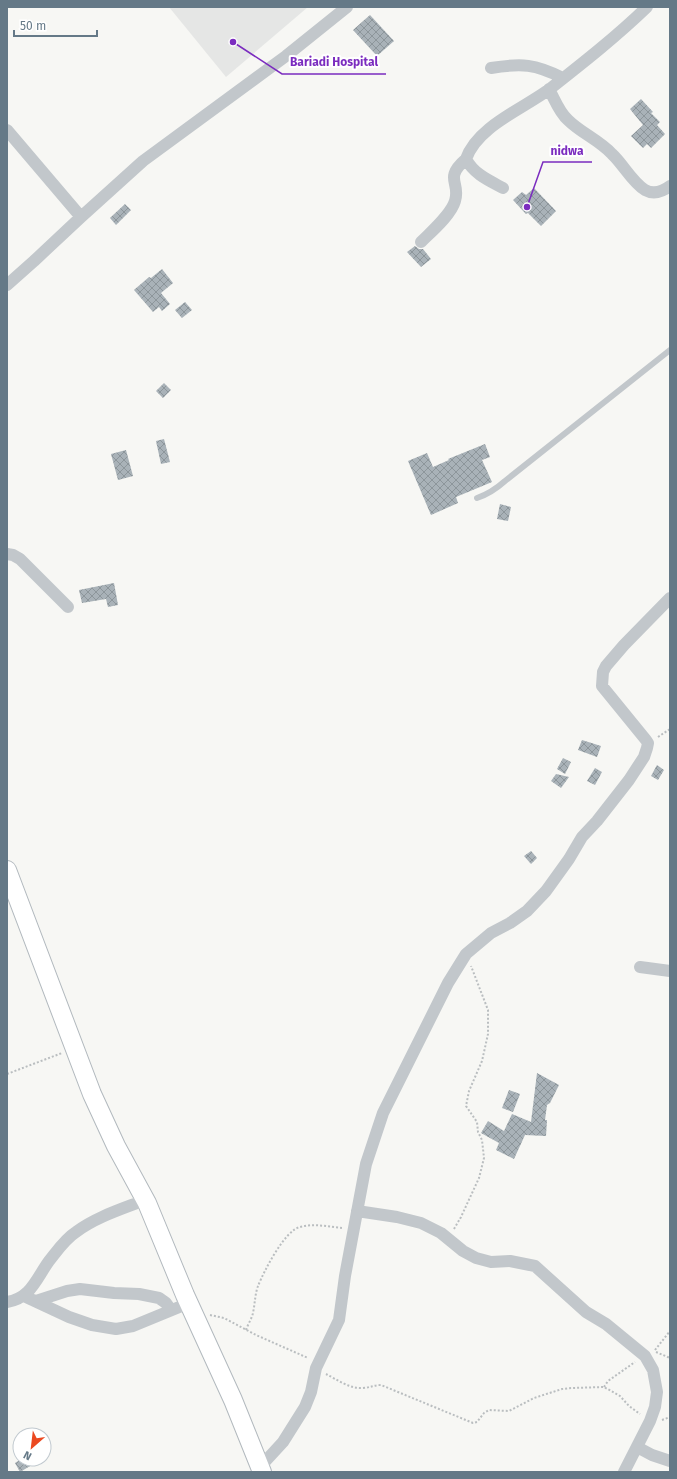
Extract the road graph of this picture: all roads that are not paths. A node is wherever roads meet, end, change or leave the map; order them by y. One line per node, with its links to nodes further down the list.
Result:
1 (347, 7): 10 (street)
2 (647, 7): 4 (street)
3 (491, 68): 4 (street)
4 (563, 78): 5 (street)
5 (549, 89): 7 (street); 8 (street)
6 (7, 130): 10 (street)
7 (466, 159): 9 (street); 11 (street)
8 (670, 186)
9 (503, 188)
10 (81, 217): 12 (street)
11 (421, 242)
12 (7, 285)
13 (670, 350): 14 (lane)
14 (477, 498)
15 (7, 554): 17 (street)
16 (670, 598): 22 (street)
17 (68, 606)
18 (7, 870): 21 (street)
19 (640, 967): 20 (street)
20 (670, 971)
21 (145, 1200): 23 (street); 26 (street)
22 (358, 1212): 28 (street); 30 (street)
23 (24, 1296): 24 (street); 25 (street)
24 (36, 1301): 27 (street); 27 (street)
25 (7, 1302)
26 (192, 1308): 27 (street); 30 (street)
27 (171, 1310)
28 (637, 1447): 29 (street); 31 (street)
29 (670, 1461)
30 (261, 1469)
31 (624, 1472)

